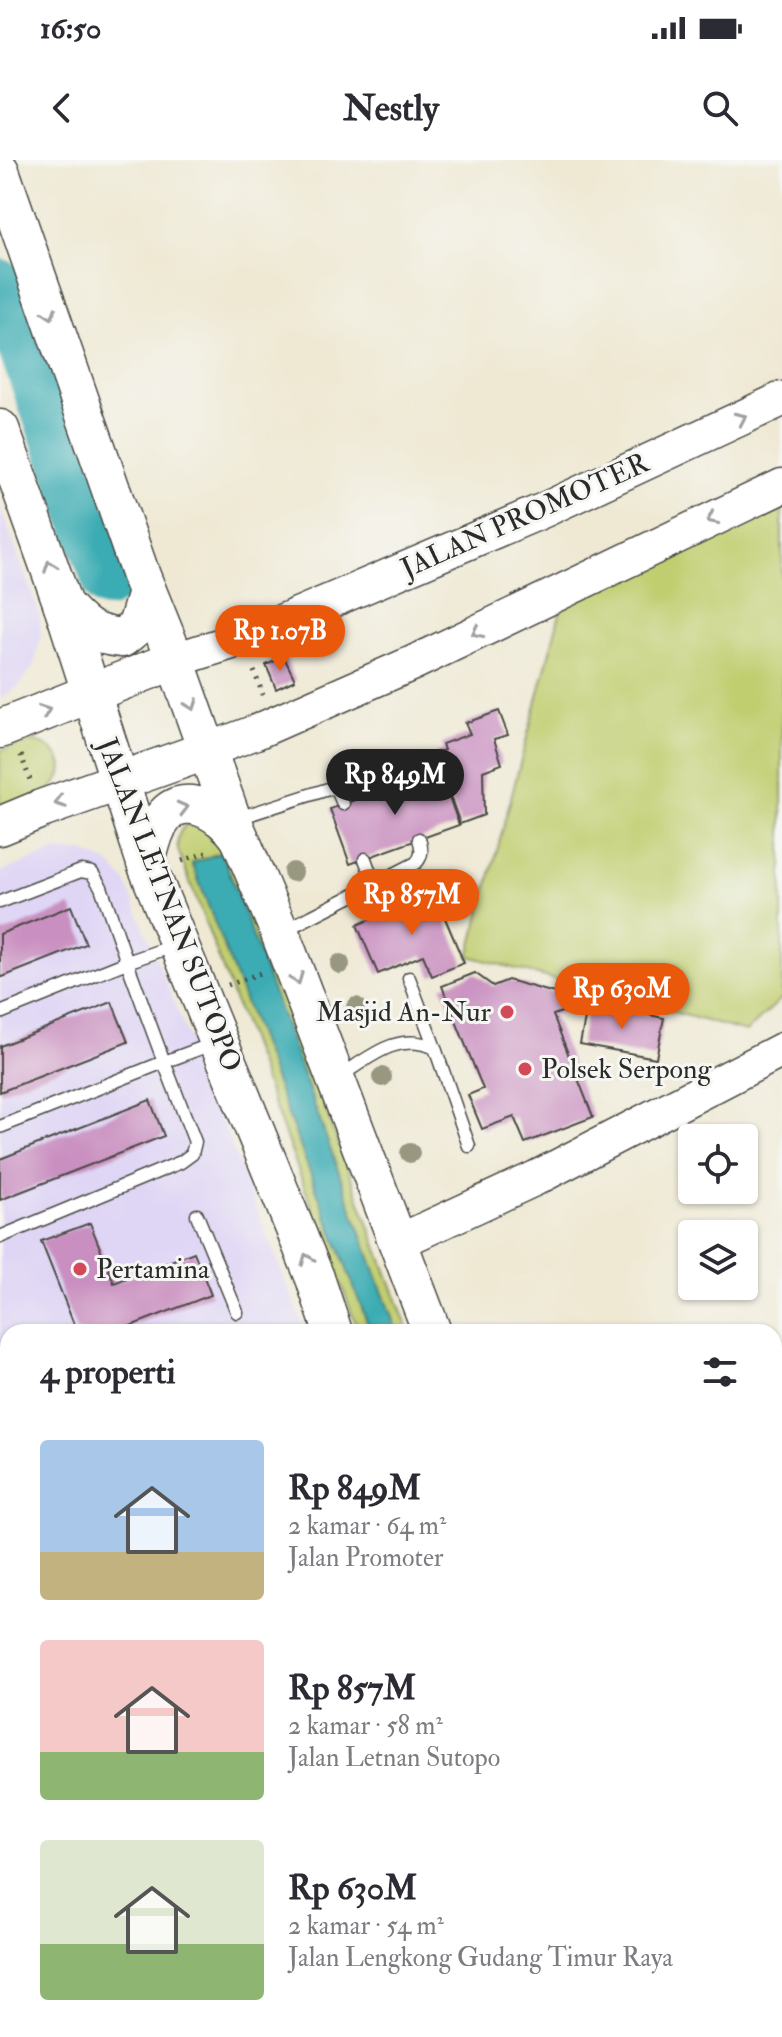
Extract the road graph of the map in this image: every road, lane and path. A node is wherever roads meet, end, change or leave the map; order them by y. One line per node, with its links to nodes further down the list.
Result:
1 (0, 171): 5 (main road, one-way to 5)
2 (782, 399): 7 (street, JALAN PROMOTER, one-way to 2)
3 (0, 429): 6 (main road, JALAN LETNAN SUTOPO, one-way to 3)
4 (782, 486): 12 (street, one-way to 12)
5 (147, 592): 6 (main road); 7 (main road)
6 (63, 605): 9 (main road, JALAN LETNAN SUTOPO)
7 (175, 660): 9 (main road); 12 (main road, one-way to 12)
8 (254, 671): 10 (path)
9 (90, 694): 11 (main road, one-way to 9); 13 (main road, JALAN LETNAN SUTOPO)
10 (263, 695)
11 (8, 737): 14 (path)
12 (208, 750): 13 (main road); 19 (main road)
13 (120, 780): 18 (main road, one-way to 18); 22 (main road, JALAN LETNAN SUTOPO)
14 (31, 783)
15 (398, 784): 16 (lane)
16 (336, 787): 17 (lane); 19 (lane)
17 (343, 804)
18 (0, 826)
19 (228, 837): 22 (path); 22 (main road, one-way to 19); 26 (main road)
20 (419, 839): 23 (lane)
21 (365, 859): 23 (lane)
22 (164, 862): 25 (main road, JALAN LETNAN SUTOPO)
23 (374, 883): 26 (lane)
24 (0, 902): 27 (lane)
25 (179, 944): 27 (lane); 31 (main road, JALAN LETNAN SUTOPO)
26 (276, 951): 29 (path); 35 (main road, one-way to 35)
27 (127, 962): 30 (lane); 34 (lane)
28 (409, 978): 32 (lane)
29 (232, 984)
30 (0, 1013)
31 (219, 1041): 34 (lane); 42 (main road, JALAN LETNAN SUTOPO, one-way to 31)
32 (435, 1048): 35 (lane); 37 (lane)
33 (782, 1050): 40 (street)
34 (164, 1062): 36 (lane); 39 (lane)
35 (336, 1078): 40 (main road)
36 (0, 1127)
37 (469, 1146)
38 (197, 1215): 41 (lane)
39 (0, 1237)
40 (396, 1243): 43 (main road)
41 (237, 1312)
42 (330, 1324)
43 (429, 1324)

